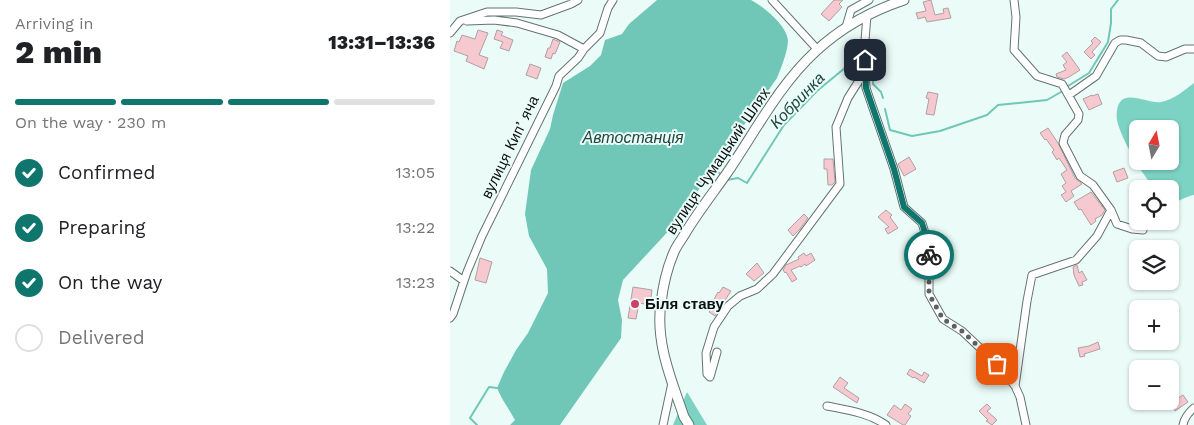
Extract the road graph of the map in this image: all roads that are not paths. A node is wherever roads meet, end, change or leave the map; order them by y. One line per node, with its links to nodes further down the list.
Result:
1 (578, 0): 8 (street)
2 (613, 0): 11 (street, вулиця Кипʼяча)
3 (772, 0): 13 (street)
4 (869, 0): 9 (street)
5 (904, 0): 7 (main road, вулиця Чумацький Шлях)
6 (1014, 0): 15 (street)
7 (867, 15): 9 (main road, вулиця Чумацький Шлях); 14 (street)
8 (460, 21): 10 (street); 11 (street)
9 (846, 27): 13 (main road, вулиця Чумацький Шлях)
10 (450, 33)
11 (584, 49): 19 (street, вулиця Кипʼяча)
12 (1194, 49): 15 (street)
13 (818, 50): 22 (main road, вулиця Чумацький Шлях)
14 (865, 71): 21 (street); 23 (street)
15 (1069, 95): 16 (street)
16 (1111, 210): 17 (street); 23 (street)
17 (1129, 228)
18 (450, 271): 19 (street)
19 (464, 280): 20 (street, вулиця Кипʼяча)
20 (450, 318)
21 (717, 352)
22 (672, 380): 26 (street); 27 (main road, вулиця Чумацький Шлях)
23 (1015, 386): 29 (street)
24 (827, 406): 28 (street)
25 (1194, 408): 30 (street)
26 (663, 425)
27 (689, 425)
28 (886, 425)
29 (1026, 425)
30 (1183, 425)

